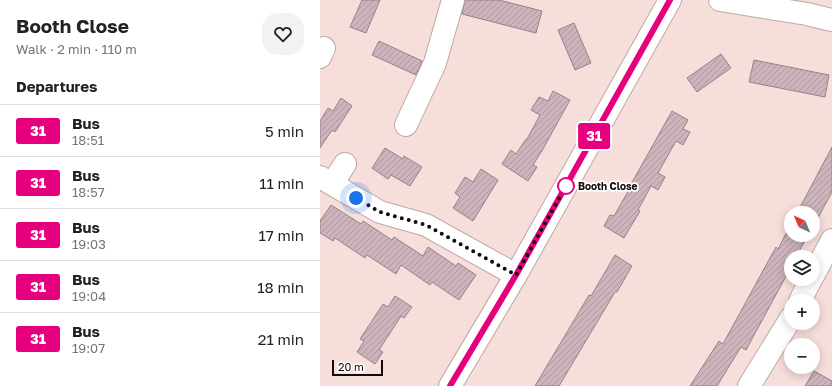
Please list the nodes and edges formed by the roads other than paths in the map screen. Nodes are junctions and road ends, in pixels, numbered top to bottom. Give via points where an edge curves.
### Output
1 (454, 0) edge
2 (670, 0) edge
3 (720, 0) edge
4 (809, 7) edge
5 (832, 20) edge
6 (406, 125) dead end
7 (344, 164) dead end
8 (326, 181) edge
9 (832, 240) edge
10 (820, 263) edge
11 (516, 275) junction
12 (784, 329) edge
13 (450, 386) edge
14 (749, 386) edge

1 - 6 street via 435,63
2 - 11 street
3 - 4 street
4 - 5 street
7 - 8 street
8 - 11 street via 380,212 426,225
9 - 10 street
11 - 13 street
12 - 14 street

